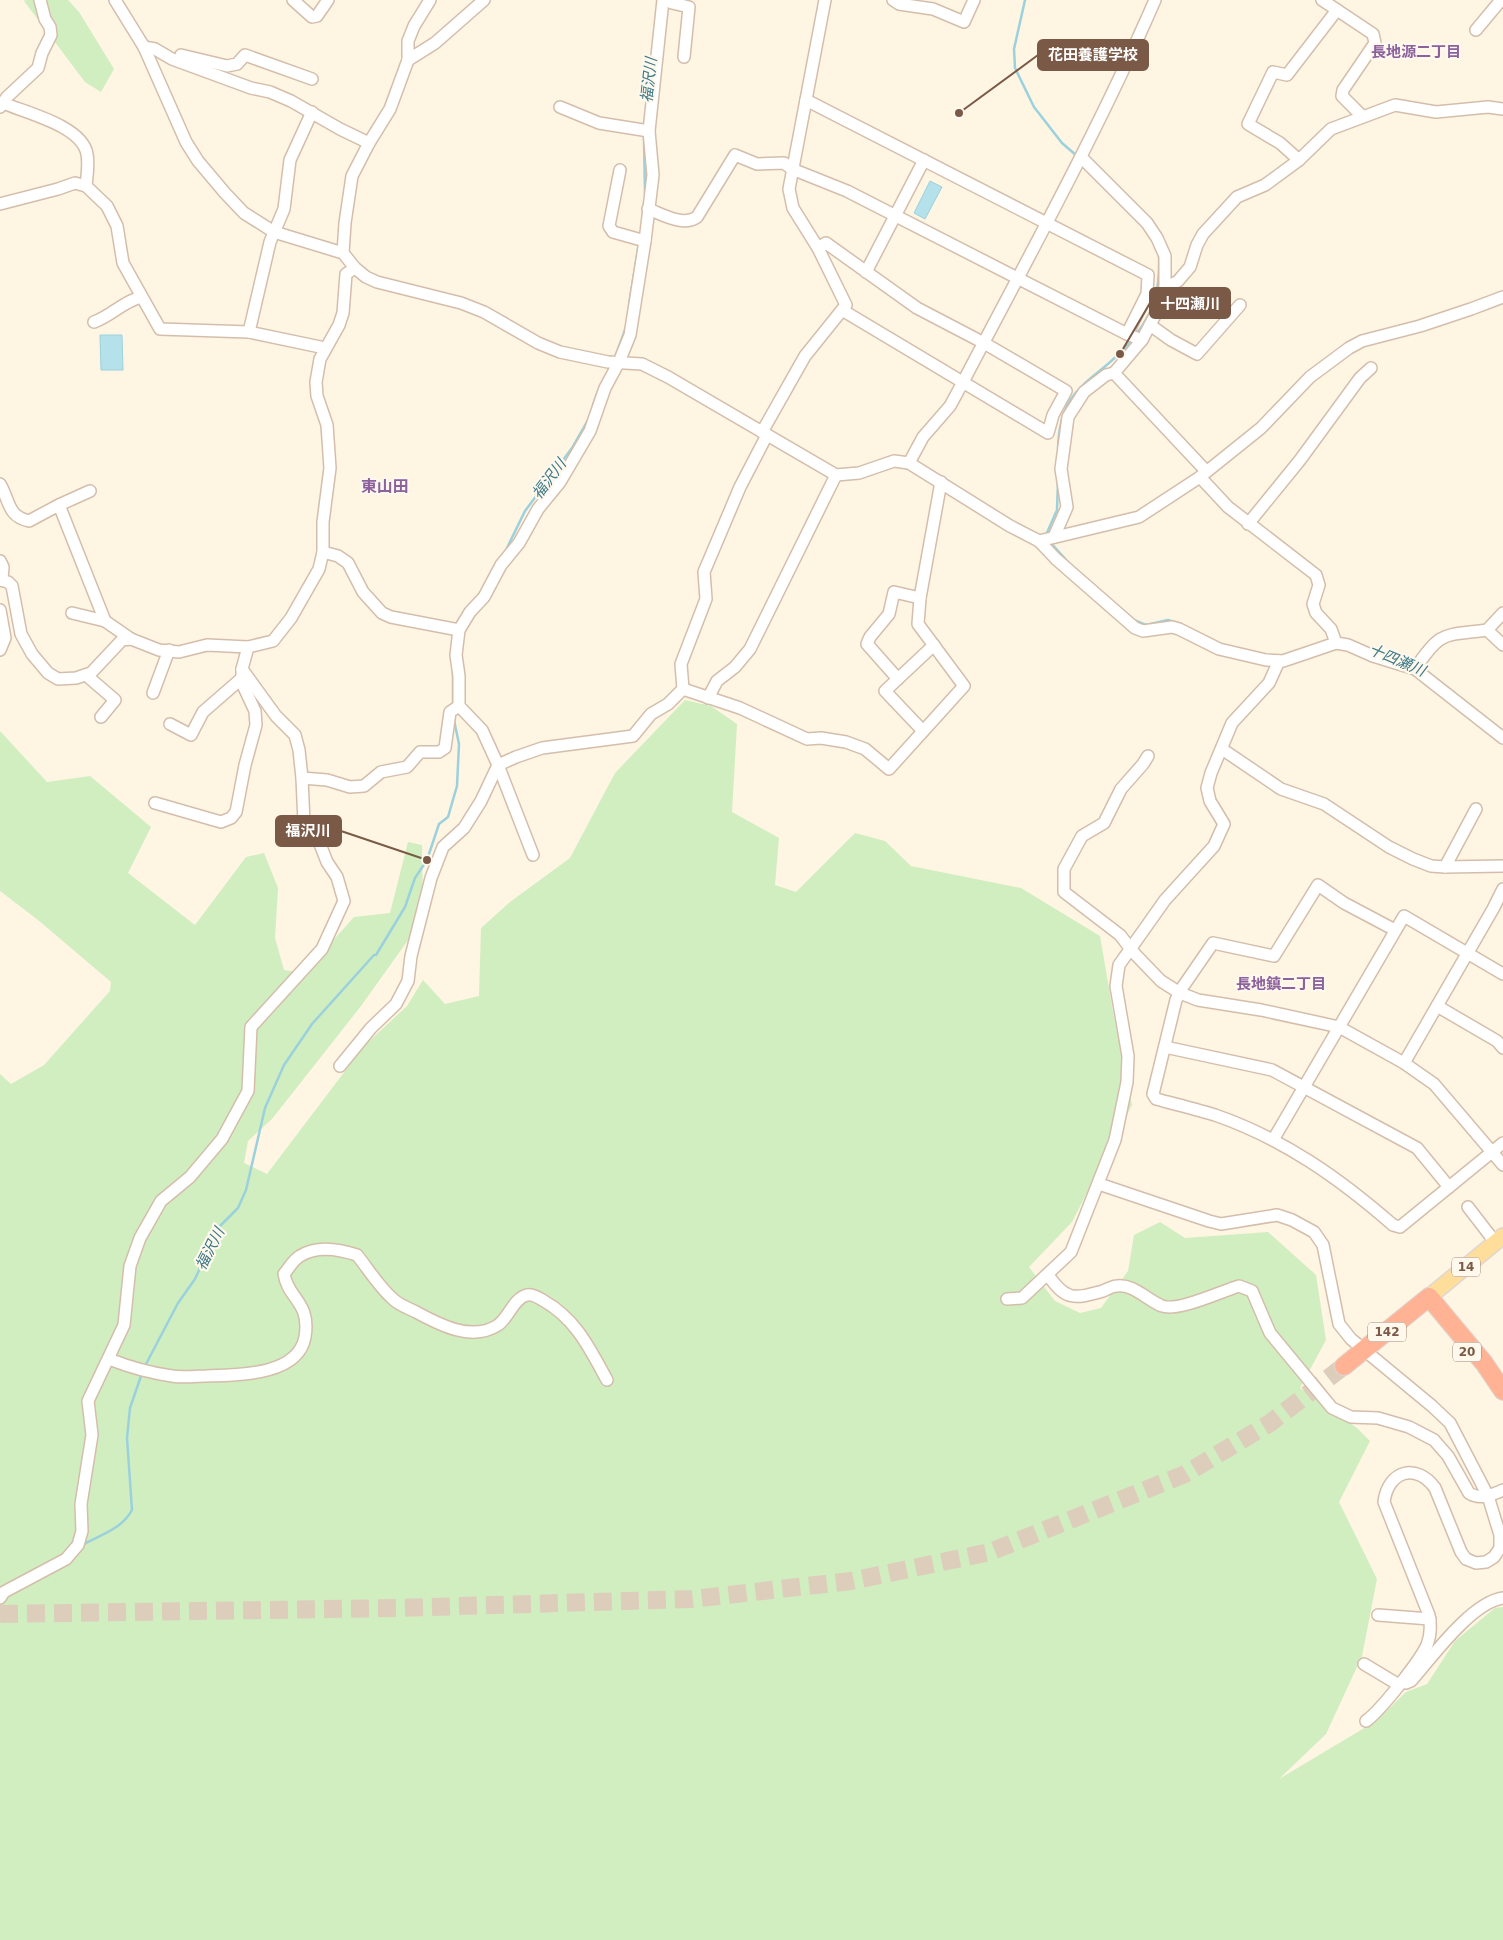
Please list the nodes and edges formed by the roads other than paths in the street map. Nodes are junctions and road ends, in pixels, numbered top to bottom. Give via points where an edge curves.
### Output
1 (40, 0) edge
2 (115, 0) edge
3 (293, 0) edge
4 (328, 0) edge
5 (430, 0) edge
6 (484, 0) edge
7 (663, 0) edge
8 (672, 0) edge
9 (825, 0) edge
10 (893, 0) edge
11 (974, 0) edge
12 (1155, 0) edge
13 (1322, 0) edge
14 (1501, 0) edge
15 (1337, 10) junction
16 (1476, 30) dead end
17 (150, 48) junction
18 (684, 57) dead end
19 (408, 60) junction
20 (312, 79) dead end
21 (2, 100) edge
22 (806, 100) junction
23 (560, 107) dead end
24 (1503, 109) edge
25 (312, 112) junction
26 (1362, 116) junction
27 (649, 131) junction
28 (369, 143) junction
29 (1081, 157) junction
30 (924, 160) junction
31 (1299, 160) junction
32 (792, 169) junction
33 (620, 170) dead end
34 (86, 186) junction
35 (0, 204) edge
36 (648, 209) junction
37 (894, 215) junction
38 (1047, 223) junction
39 (274, 232) junction
40 (645, 241) junction
41 (818, 248) junction
42 (343, 253) junction
43 (355, 268) junction
44 (866, 272) junction
45 (1018, 279) junction
46 (1165, 288) junction
47 (1503, 296) edge
48 (141, 297) junction
49 (1240, 305) dead end
50 (842, 310) junction
51 (94, 322) dead end
52 (1150, 325) junction
53 (249, 332) junction
54 (1127, 334) junction
55 (1142, 340) junction
56 (984, 343) junction
57 (326, 348) junction
58 (619, 362) junction
59 (1371, 368) dead end
60 (1114, 373) junction
61 (963, 382) junction
62 (1074, 394) junction
63 (765, 433) junction
64 (909, 463) junction
65 (1203, 474) junction
66 (836, 475) junction
67 (941, 482) junction
68 (0, 484) edge
69 (90, 491) dead end
70 (59, 504) junction
71 (1248, 524) junction
72 (1054, 537) junction
73 (1039, 542) junction
74 (323, 552) junction
75 (0, 561) edge
76 (1, 580) edge
77 (920, 598) junction
78 (0, 610) edge
79 (1503, 613) edge
80 (72, 614) dead end
81 (105, 621) junction
82 (458, 630) junction
83 (1487, 630) junction
84 (131, 639) junction
85 (1336, 643) junction
86 (1503, 644) edge
87 (934, 645) junction
88 (248, 647) junction
89 (0, 650) edge
90 (169, 650) junction
91 (1278, 661) junction
92 (1415, 669) junction
93 (242, 673) junction
94 (86, 675) junction
95 (898, 679) junction
96 (683, 689) junction
97 (153, 693) dead end
98 (708, 698) junction
99 (459, 706) junction
100 (101, 717) dead end
101 (170, 724) dead end
102 (923, 731) junction
103 (1503, 738) edge
104 (1222, 749) junction
105 (1148, 756) dead end
106 (498, 766) junction
107 (302, 778) junction
108 (155, 803) dead end
109 (1476, 809) dead end
110 (533, 855) dead end
111 (1503, 866) edge
112 (1445, 867) junction
113 (1503, 889) edge
114 (1498, 912) edge
115 (1395, 930) junction
116 (1131, 949) junction
117 (1468, 953) junction
118 (1503, 974) edge
119 (1180, 993) junction
120 (1437, 1006) junction
121 (1339, 1027) junction
122 (1165, 1047) junction
123 (1503, 1048) edge
124 (1404, 1063) junction
125 (340, 1066) dead end
126 (1304, 1086) junction
127 (1273, 1140) junction
128 (1503, 1143) edge
129 (1492, 1152) junction
130 (1503, 1165) edge
131 (1099, 1184) junction
132 (1449, 1187) junction
133 (1468, 1207) dead end
134 (1499, 1239) edge
135 (1048, 1275) junction
136 (1008, 1299) dead end
137 (1426, 1299) junction
138 (1365, 1349) junction
139 (113, 1361) junction
140 (1344, 1366) tunnel mouth
141 (607, 1380) dead end
142 (1503, 1391) edge
143 (1503, 1406) edge
144 (1495, 1493) edge
145 (0, 1598) edge
146 (1503, 1598) edge
147 (1378, 1615) dead end
148 (1430, 1620) junction
149 (1364, 1664) dead end
150 (1400, 1683) junction
151 (1366, 1721) dead end

1 - 21 street via 51,35 38,68
2 - 17 street
3 - 4 street via 312,17
5 - 19 street via 408,41
6 - 19 street via 435,43
7 - 27 street
8 - 18 street via 672,3 689,7
9 - 22 street
10 - 11 street via 899,4 933,9 964,22
12 - 29 street
13 - 15 street
14 - 16 street
15 - 26 street via 1373,34 1375,43 1342,96
15 - 31 street via 1288,76 1274,72 1248,124 1280,143
17 - 20 street via 227,66 237,64 245,55
17 - 25 street via 172,59 284,98
17 - 39 street via 173,114 198,161 244,213
19 - 28 street via 390,109
21 - 34 street via 65,127 79,138 88,154
22 - 30 street
22 - 32 street
23 - 27 street via 598,123
24 - 26 street via 1488,107 1436,112 1395,104
25 - 28 street
25 - 39 street via 290,160 284,208
26 - 31 street via 1331,129
27 - 36 street via 652,175
28 - 42 street via 352,176
29 - 38 street
29 - 46 street via 1147,222 1158,238 1165,256
30 - 37 street
30 - 38 street
31 - 46 street via 1265,185 1237,197 1203,234 1190,267 1178,281
32 - 36 street via 784,163 757,164 735,155 692,221 680,221
32 - 37 street via 847,191
32 - 41 street via 789,189 793,208
33 - 40 street via 609,226 613,232
34 - 35 street via 75,182 58,190
34 - 48 street via 107,206 117,226 123,263
36 - 40 street
37 - 44 street
37 - 45 street
38 - 45 street
38 - 54 street via 1148,275 1147,294
39 - 42 street
39 - 53 street
40 - 58 street via 630,335
41 - 44 street via 826,243
41 - 50 street via 846,306
42 - 43 street
43 - 57 street via 346,274 343,313
43 - 58 street via 377,282 484,312 560,352
44 - 56 street via 917,308
45 - 54 street
45 - 56 street
46 - 52 street
47 - 65 street via 1471,310 1362,341 1349,348 1310,377 1261,428
48 - 51 street via 129,300 106,318
48 - 53 street via 160,329
49 - 52 street via 1197,354
50 - 61 street
50 - 63 street via 805,356
52 - 55 street
53 - 57 street
54 - 55 street
55 - 60 street
56 - 61 street
56 - 62 street
57 - 74 street via 318,365 316,382 317,396 327,425 330,468
58 - 63 street via 642,364
58 - 82 street via 605,388 590,431 560,482 501,565 484,598
59 - 71 street
60 - 62 street
60 - 65 street
61 - 62 street via 1048,433 1053,414
61 - 64 street via 950,406 923,437
62 - 72 street via 1061,469 1067,507
63 - 66 street
63 - 96 street via 704,572 706,599 681,664
64 - 66 street via 894,462 859,473
64 - 67 street
65 - 71 street via 1228,507
65 - 72 street via 1140,517
66 - 98 street via 750,649 717,681
67 - 73 street
67 - 77 street
68 - 70 street via 12,513 19,519 29,521
69 - 70 street
70 - 81 street
71 - 85 street via 1316,575 1319,585 1313,604 1316,613 1331,629
72 - 73 street
73 - 91 street via 1135,628 1144,631 1172,627 1219,649
74 - 82 street via 348,563 363,592 382,613
74 - 88 street via 319,569 291,618 273,641
75 - 76 street via 3,568
76 - 94 street via 12,586 20,634 48,673 58,679
77 - 87 street via 918,624
77 - 95 street via 894,592 889,614 867,644
78 - 89 street via 5,638
79 - 83 street
80 - 81 street
81 - 84 street
82 - 99 street
83 - 86 street
83 - 92 street via 1452,633 1441,638 1430,646
84 - 90 street via 159,650
84 - 94 street via 122,640
85 - 91 street
85 - 92 street
87 - 95 street
87 - 102 street via 964,686
88 - 90 street via 207,645 179,652
88 - 93 street
90 - 97 street
91 - 104 street via 1268,683 1232,723
92 - 103 street
93 - 101 street via 202,712 191,735
93 - 107 street via 295,735
93 - 108 street via 245,690 255,711 256,725 236,812 221,822
94 - 100 street via 115,700
95 - 102 street via 885,691
96 - 98 street
96 - 106 street via 668,704 651,714 633,736 542,748
98 - 102 street via 740,708 806,739 821,738 865,748 889,769
99 - 106 street via 482,730
99 - 107 street via 450,712 445,748 439,752 420,752 407,767 381,772 364,786 350,787 327,780
104 - 112 street via 1281,789 1324,804 1389,847 1431,866
104 - 116 street via 1207,788 1210,801 1224,824 1214,846 1165,900
105 - 116 street via 1121,789 1104,823 1082,836 1063,875 1064,892 1120,935
106 - 110 street
106 - 125 street via 464,828 443,847 411,956 408,981 396,1004
107 - 139 street via 304,823 318,839 337,877 344,901 322,949 251,1027 248,1091 222,1139 190,1177 160,1201 140,1238 130,1266 124,1325
109 - 112 street
111 - 112 street
113 - 114 street
114 - 117 street
115 - 117 street via 1404,916
115 - 119 street via 1318,885 1274,956 1213,943
115 - 121 street
116 - 119 street via 1161,982
116 - 131 street via 1119,965 1116,986 1128,1056 1127,1082 1115,1140
117 - 118 street
117 - 120 street
119 - 121 street via 1198,1000
119 - 122 street
120 - 123 street via 1497,1040
120 - 124 street
121 - 124 street
121 - 126 street
122 - 126 street via 1272,1070
122 - 127 street via 1153,1094 1156,1098 1215,1115
124 - 129 street via 1434,1084
126 - 127 street
126 - 132 street via 1417,1148
127 - 132 street via 1322,1168 1393,1225 1400,1227
128 - 129 street
129 - 130 street
129 - 132 street
131 - 135 street via 1071,1252
131 - 138 street via 1221,1224 1277,1215 1314,1232 1323,1245 1339,1324
133 - 134 street
134 - 137 main road, 14
135 - 136 street via 1022,1298
135 - 144 street via 1058,1290 1067,1296 1078,1297 1117,1286 1132,1288 1164,1307 1178,1306 1239,1286 1252,1291 1270,1333 1332,1408 1351,1417 1378,1418 1409,1427 1434,1440 1448,1456 1468,1493 1474,1496
137 - 138 highway, 142
137 - 142 highway, 20 via 1484,1363
137 - 143 highway, 20 via 1474,1360
138 - 140 highway, 142
138 - 144 street via 1450,1424
139 - 141 street via 174,1377 260,1373 284,1363 301,1350 306,1320 301,1305 285,1282 284,1274 298,1256 325,1248 357,1254 395,1301 436,1323 457,1330 483,1331 498,1325 520,1298 534,1295 553,1306 575,1326
139 - 145 street via 88,1402 92,1435 78,1545 66,1559 4,1592
144 - 148 street via 1500,1548 1494,1557 1476,1564 1461,1552 1429,1480 1421,1475 1403,1473 1394,1478 1385,1491 1384,1502
146 - 150 street via 1480,1607 1411,1681
147 - 148 street
148 - 150 street via 1427,1645
149 - 150 street
150 - 151 street

